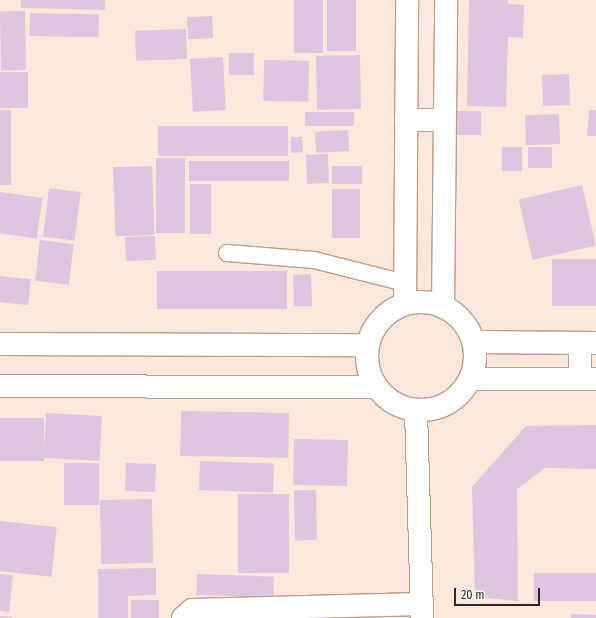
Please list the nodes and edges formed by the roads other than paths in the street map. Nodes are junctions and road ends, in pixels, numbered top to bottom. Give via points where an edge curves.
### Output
1 (407, 0) edge
2 (446, 0) edge
3 (406, 120) junction
4 (445, 120) junction
5 (228, 253) dead end
6 (405, 294) junction
7 (444, 307) junction
8 (474, 342) junction
9 (588, 343) edge
10 (0, 344) edge
11 (368, 345) junction
12 (470, 379) junction
13 (588, 379) edge
14 (0, 386) edge
15 (375, 386) junction
16 (416, 411) junction
17 (421, 611) edge
18 (183, 618) edge

1 - 3 street
2 - 4 street
3 - 4 street
3 - 6 street
4 - 7 street
5 - 6 lane via 314,260
6 - 7 street
6 - 11 street via 375,327
7 - 8 street via 465,324
8 - 9 street
8 - 12 street via 475,361
9 - 13 street
10 - 11 street
11 - 15 street via 368,369
12 - 13 street
12 - 16 street via 461,393 448,403 433,409
14 - 15 street
15 - 16 street via 393,404
16 - 17 street
17 - 18 street via 192,610

